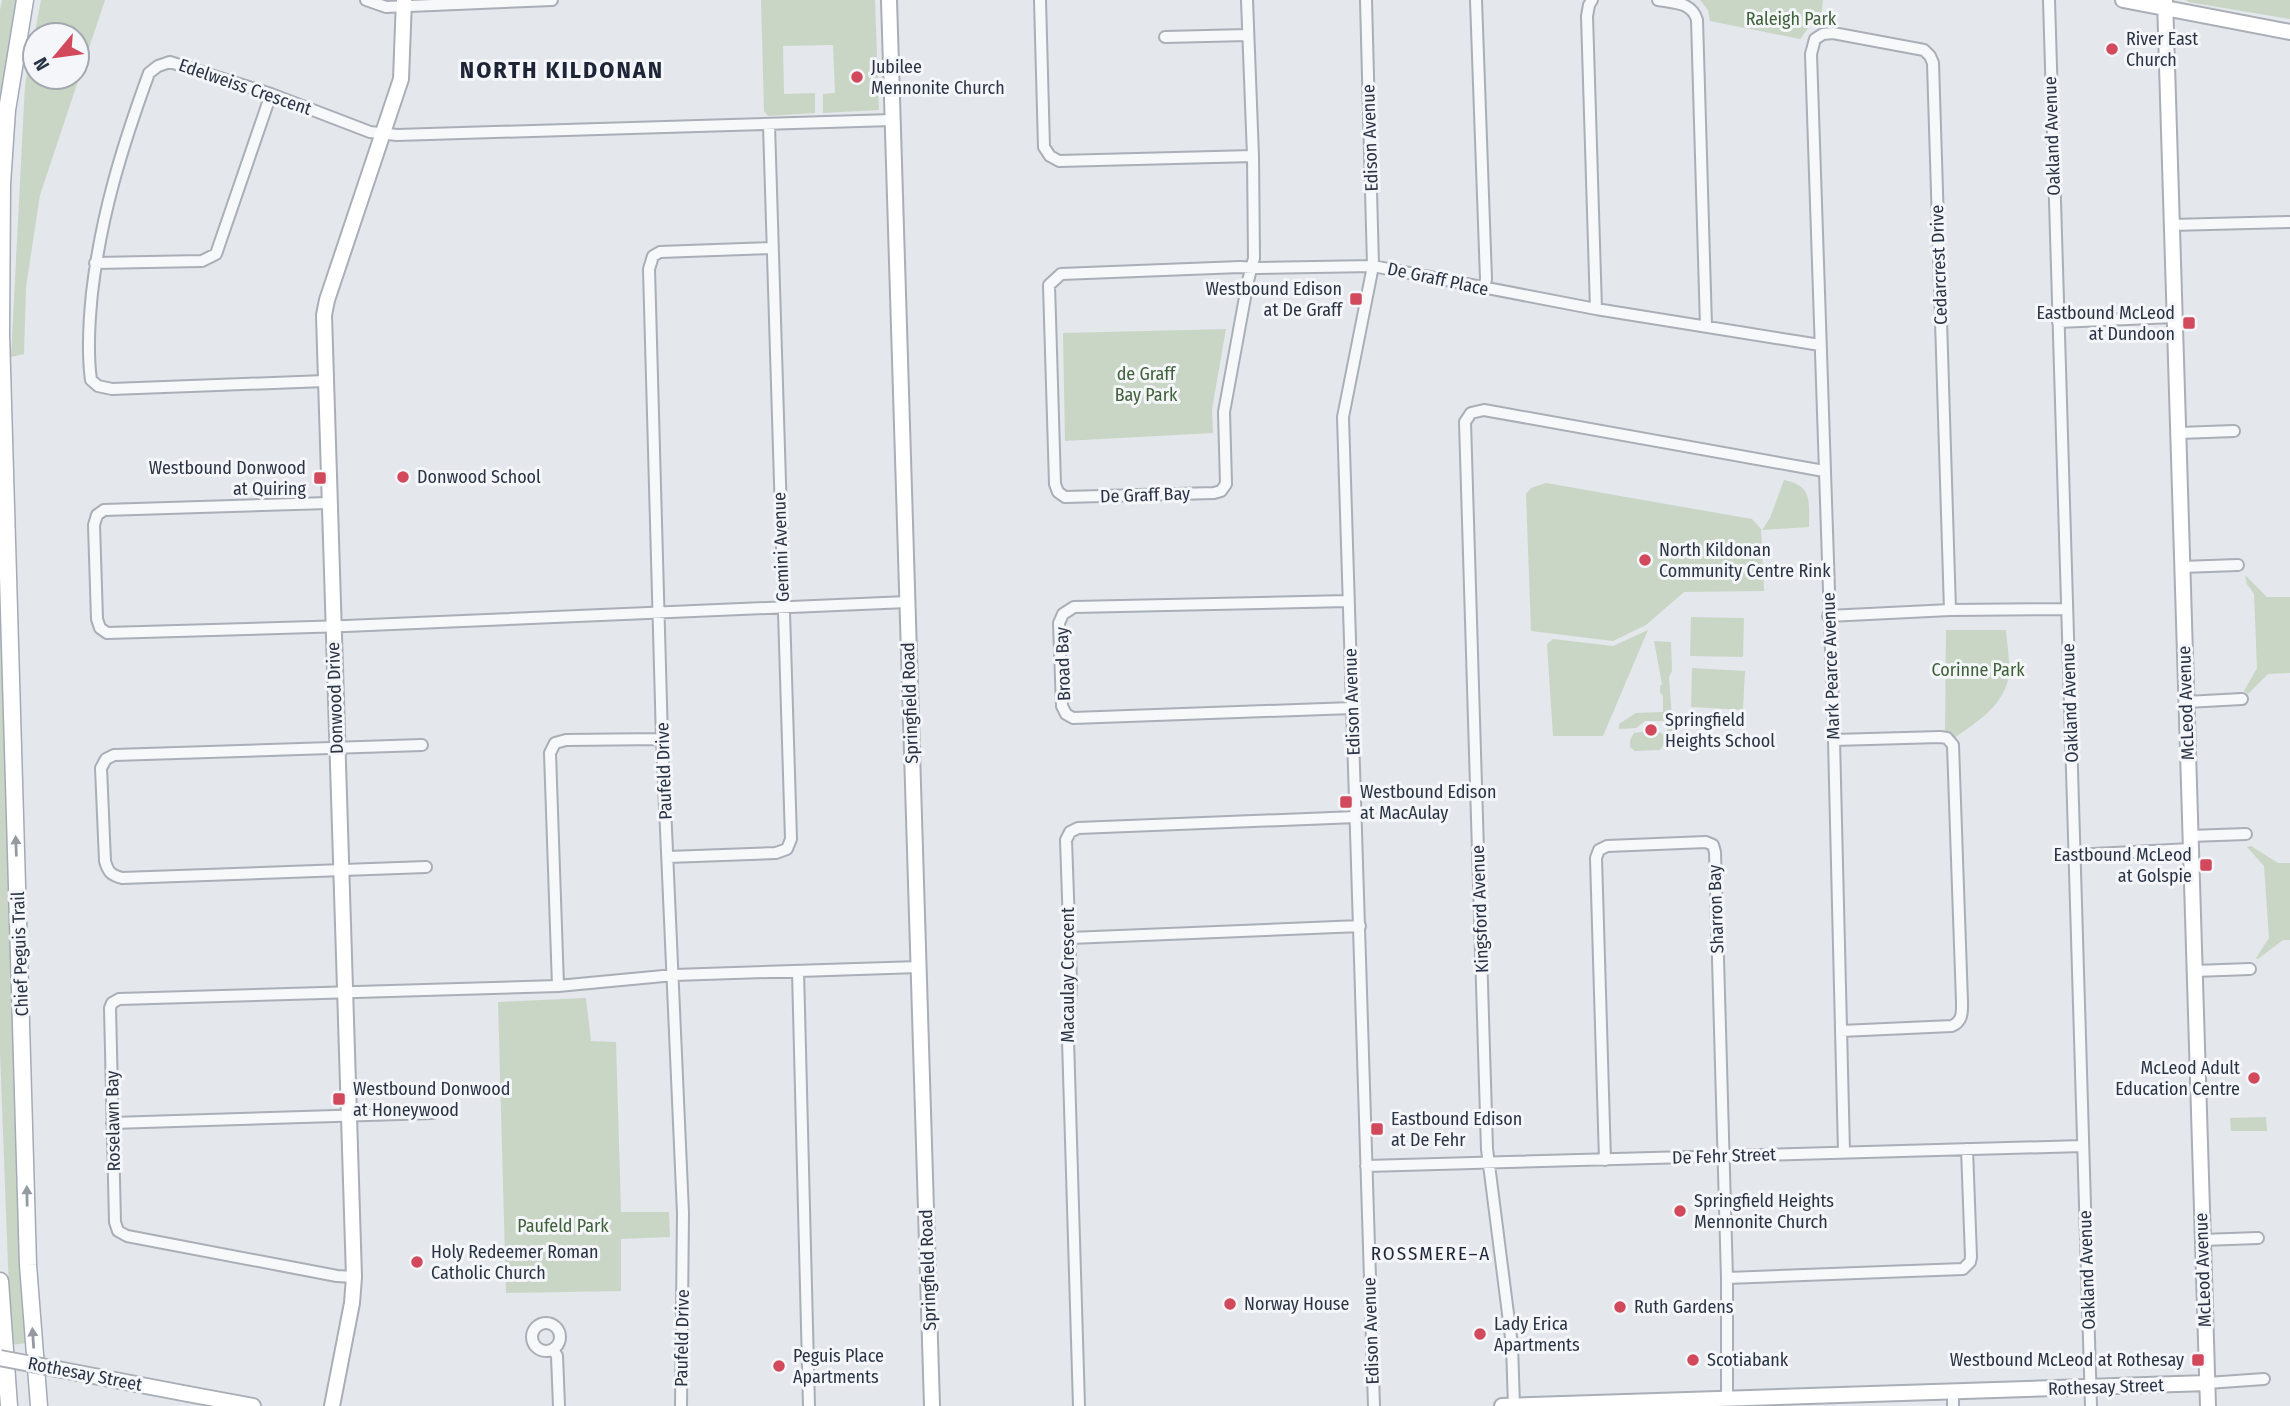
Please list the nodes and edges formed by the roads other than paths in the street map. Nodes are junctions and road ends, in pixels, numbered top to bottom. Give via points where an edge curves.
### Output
1 (25, 0) edge
2 (366, 0) edge
3 (552, 0) edge
4 (889, 0) edge
5 (1040, 0) edge
6 (1247, 0) edge
7 (1366, 0) edge
8 (1476, 0) edge
9 (1592, 0) edge
10 (1658, 0) edge
11 (2049, 0) edge
12 (2123, 0) edge
13 (404, 2) edge
14 (2165, 4) edge
15 (2290, 32) edge
16 (1247, 35) junction
17 (1165, 37) dead end
18 (1811, 54) joint
19 (271, 94) junction
20 (892, 120) junction
21 (769, 125) junction
22 (383, 134) junction
23 (1253, 156) junction
24 (2290, 222) edge
25 (2171, 225) junction
26 (771, 248) junction
27 (95, 263) junction
28 (1373, 266) junction
29 (1251, 268) junction
30 (1053, 279) joint
31 (1484, 289) junction
32 (1596, 309) junction
33 (2174, 317) junction
34 (2058, 322) junction
35 (1706, 326) junction
36 (1820, 345) junction
37 (324, 381) junction
38 (2234, 431) dead end
39 (2179, 433) junction
40 (1824, 471) junction
41 (328, 503) junction
42 (2238, 565) dead end
43 (2182, 567) junction
44 (1348, 600) junction
45 (907, 602) junction
46 (783, 609) junction
47 (2066, 609) junction
48 (1950, 610) junction
49 (660, 614) junction
50 (1828, 616) junction
51 (332, 626) junction
52 (2242, 699) dead end
53 (2186, 702) junction
54 (1352, 708) junction
55 (662, 740) junction
56 (1834, 740) junction
57 (422, 745) dead end
58 (337, 748) junction
59 (1356, 817) junction
60 (2246, 834) dead end
61 (2190, 843) junction
62 (2075, 855) junction
63 (668, 858) junction
64 (426, 867) dead end
65 (340, 871) junction
66 (1360, 926) junction
67 (1070, 938) junction
68 (919, 967) junction
69 (2250, 969) dead end
70 (798, 971) junction
71 (2194, 971) junction
72 (674, 975) junction
73 (558, 986) junction
74 (345, 992) junction
75 (1841, 1031) junction
76 (433, 1113) dead end
77 (349, 1116) junction
78 (112, 1123) junction
79 (2082, 1146) junction
80 (1967, 1149) junction
81 (1844, 1152) junction
82 (1723, 1157) junction
83 (1605, 1160) junction
84 (1489, 1162) junction
85 (1366, 1166) junction
86 (2258, 1238) dead end
87 (2202, 1240) junction
88 (354, 1277) junction
89 (1727, 1278) junction
90 (0, 1281) edge
91 (553, 1349) dead end
92 (0, 1358) edge
93 (2264, 1380) dead end
94 (2207, 1383) junction
95 (2091, 1387) junction
96 (1727, 1399) junction
97 (1953, 1399) edge
98 (1807, 1401) edge
99 (1665, 1403) edge
100 (9, 1406) edge
101 (39, 1406) edge
102 (253, 1406) edge
103 (332, 1406) edge
104 (559, 1406) edge
105 (681, 1406) edge
106 (809, 1406) edge
107 (932, 1406) edge
108 (1079, 1406) edge
109 (1374, 1406) edge
110 (1502, 1406) edge
111 (1514, 1406) edge
112 (2091, 1406) edge
113 (2208, 1406) edge

101 -> 1 main road, Chief Peguis Trail via 28,1265 1,335 7,110
2 - 13 street via 386,7
3 - 13 street
4 - 20 street, Springfield Road
5 - 23 street via 1044,147 1050,156 1059,161
6 - 16 street
7 - 28 street, Edison Avenue
8 - 31 street
9 - 32 street via 1587,16
10 - 35 street via 1687,5 1697,16
11 - 34 street, Oakland Avenue
12 - 14 street
13 - 22 street, Donwood Drive via 401,79
14 - 15 street
14 - 25 street, McLeod Avenue
16 - 17 street
16 - 23 street
18 - 36 street, Mark Pearce Avenue
18 - 48 street, Cedarcrest Drive via 1815,39 1833,33 1924,50 1933,63
19 - 22 street, Edelweiss Crescent
19 - 27 street via 216,254 202,261
19 - 27 street, Edelweiss Crescent via 170,62 149,73 108,194
20 - 21 street, Edelweiss Crescent
20 - 45 street, Springfield Road
21 - 22 street, Edelweiss Crescent
21 - 26 street, Gemini Avenue
22 - 37 street, Donwood Drive via 327,300
23 - 29 street
24 - 25 street
25 - 33 street, McLeod Avenue
26 - 46 street, Gemini Avenue
26 - 49 street, Paufeld Drive via 666,251 653,256 650,263
27 - 37 street, Edelweiss Crescent via 89,367 91,380 98,386
28 - 29 street, De Graff Place
28 - 31 street, De Graff Place
28 - 44 street, Edison Avenue via 1343,417
29 - 30 street, De Graff Place via 1061,274
29 - 30 street, De Graff Bay via 1224,412 1226,484 1214,494 1065,497 1058,492 1049,285
31 - 32 street, De Graff Place
32 - 35 street, De Graff Place
33 - 34 street
33 - 39 street, McLeod Avenue
34 - 47 street, Oakland Avenue
35 - 36 street, De Graff Place
36 - 40 street, Mark Pearce Avenue
37 - 41 street, Donwood Drive
38 - 39 street
39 - 43 street, McLeod Avenue
40 - 50 street, Mark Pearce Avenue
40 - 84 street, Kingsford Avenue via 1484,410 1471,413 1465,426
41 - 51 street, Donwood Drive
41 - 51 street via 114,509 97,515 93,525 97,618 107,633
42 - 43 street
43 - 53 street, McLeod Avenue
44 - 54 street, Edison Avenue
44 - 54 street, Broad Bay via 1074,607 1059,623 1062,706 1073,718
45 - 46 street
45 - 68 street, Springfield Road
46 - 49 street
46 - 63 street, Gemini Avenue via 791,839 786,849 776,853
47 - 48 street
47 - 62 street, Oakland Avenue
48 - 50 street
49 - 51 street
49 - 55 street, Paufeld Drive
50 - 56 street, Mark Pearce Avenue
51 - 58 street, Donwood Drive
52 - 53 street
53 - 61 street, McLeod Avenue
54 - 59 street, Edison Avenue
55 - 63 street, Paufeld Drive
55 - 73 street via 566,740 555,743 550,753
56 - 75 street, Mark Pearce Avenue
56 - 75 street via 1940,737 1953,745 1962,1002 1961,1019 1952,1026
57 - 58 street
58 - 65 street, Donwood Drive
58 - 65 street via 114,755 101,768 105,861 113,875
59 - 66 street, Edison Avenue
59 - 67 street, Macaulay Crescent via 1077,828 1066,840
60 - 61 street
61 - 62 street
61 - 71 street, McLeod Avenue
62 - 79 street, Oakland Avenue
63 - 72 street, Paufeld Drive
64 - 65 street
65 - 74 street, Donwood Drive
66 - 67 street
66 - 85 street, Edison Avenue
67 - 108 street, Macaulay Crescent via 1068,1040
68 - 70 street, Roselawn Bay
68 - 107 street, Springfield Road
69 - 71 street
70 - 72 street, Roselawn Bay
70 - 106 street
71 - 87 street, McLeod Avenue
72 - 73 street, Roselawn Bay
72 - 105 street, Paufeld Drive via 684,1269
73 - 74 street, Roselawn Bay
74 - 77 street, Donwood Drive
74 - 78 street, Roselawn Bay via 119,999 110,1008
75 - 81 street, Mark Pearce Avenue
76 - 77 street
77 - 78 street
77 - 88 street, Donwood Drive
78 - 88 street, Roselawn Bay via 118,1231
79 - 80 street, De Fehr Street
79 - 95 street, Oakland Avenue
80 - 81 street, De Fehr Street
80 - 89 street via 1971,1256 1963,1269
81 - 82 street, De Fehr Street
82 - 83 street, De Fehr Street
82 - 83 street, Sharron Bay via 1715,852 1706,842 1607,846 1596,858
82 - 89 street, Sharron Bay
83 - 84 street, De Fehr Street
84 - 85 street, De Fehr Street
84 - 111 street, Kingsford Avenue via 1512,1345
85 - 109 street, Edison Avenue
86 - 87 street
87 - 94 street, McLeod Avenue
88 - 103 street, Donwood Drive
89 - 96 street, Sharron Bay
90 - 100 main road
91 - 104 street
92 - 102 street, Rothesay Street, bridge
93 - 94 street
94 - 95 street, Rothesay Street
94 - 113 street, McLeod Avenue
95 - 97 street, Rothesay Street
95 - 112 street, Oakland Avenue
96 - 98 street, Rothesay Street
96 - 99 street, Rothesay Street
97 - 98 street, Rothesay Street
99 - 111 street, Rothesay Street
110 - 111 street, Rothesay Street

